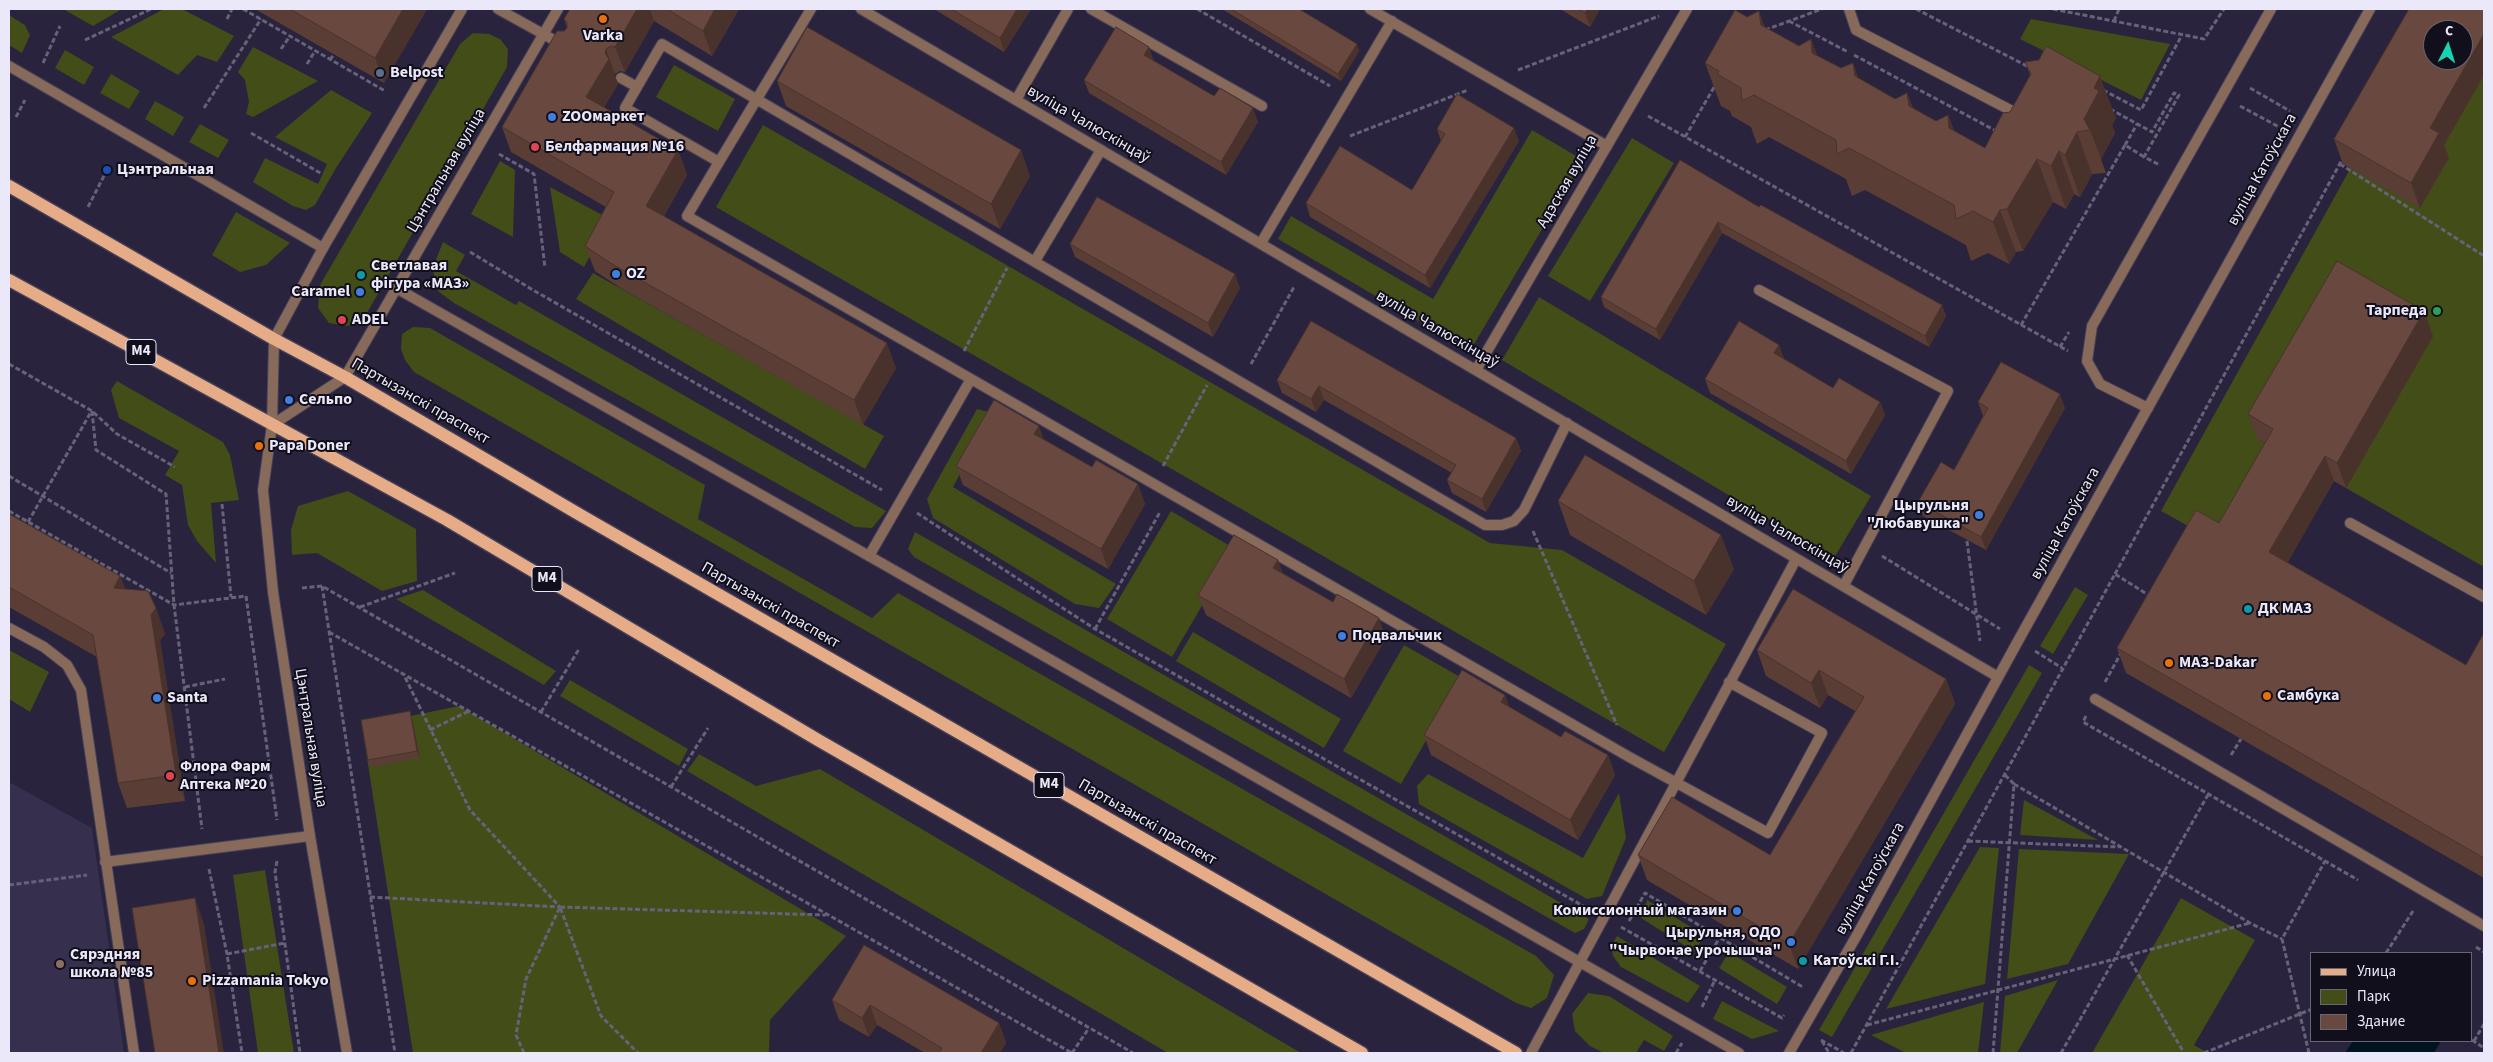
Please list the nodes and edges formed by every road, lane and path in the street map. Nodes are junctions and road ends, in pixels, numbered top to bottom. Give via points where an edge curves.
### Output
1 (151, 9) edge
2 (232, 9) edge
3 (243, 9) edge
4 (462, 9) edge
5 (498, 9) edge
6 (558, 9) edge
7 (811, 9) edge
8 (861, 9) edge
9 (1068, 9) edge
10 (1091, 9) edge
11 (1197, 9) edge
12 (1370, 9) edge
13 (1687, 9) edge
14 (1822, 9) edge
15 (1849, 9) edge
16 (1916, 9) edge
17 (2053, 9) edge
18 (2119, 9) edge
19 (2224, 9) edge
20 (2271, 9) edge
21 (2370, 9) edge
22 (227, 18) dead end
23 (262, 20) junction
24 (1392, 21) junction
25 (2114, 21) junction
26 (1761, 32) edge
27 (543, 34) junction
28 (2182, 35) junction
29 (290, 36) junction
30 (85, 40) dead end
31 (281, 49) dead end
32 (570, 50) edge
33 (315, 51) junction
34 (334, 54) edge
35 (330, 60) junction
36 (307, 64) dead end
37 (9, 66) edge
38 (2035, 70) edge
39 (2233, 77) junction
40 (621, 78) dead end
41 (1718, 80) edge
42 (637, 87) junction
43 (2098, 87) dead end
44 (385, 91) dead end
45 (1348, 96) junction
46 (2222, 96) junction
47 (757, 98) junction
48 (1016, 100) junction
49 (1262, 106) dead end
50 (1630, 106) junction
51 (204, 108) dead end
52 (2106, 108) dead end
53 (2293, 112) dead end
54 (2016, 113) edge
55 (2137, 124) junction
56 (2283, 130) dead end
57 (251, 133) dead end
58 (1685, 137) junction
59 (2125, 145) junction
60 (1607, 146) junction
61 (1102, 150) junction
62 (499, 154) dead end
63 (2344, 156) edge
64 (2144, 157) junction
65 (719, 162) junction
66 (2340, 164) junction
67 (2162, 166) dead end
68 (108, 170) dead end
69 (322, 174) dead end
70 (9, 186) edge
71 (79, 226) junction
72 (1260, 244) junction
73 (324, 248) junction
74 (470, 252) dead end
75 (2484, 256) edge
76 (1035, 261) junction
77 (1009, 265) dead end
78 (545, 268) dead end
79 (1304, 269) junction
80 (9, 280) edge
81 (396, 288) junction
82 (1759, 290) dead end
83 (2021, 324) junction
84 (274, 339) junction
85 (960, 359) dead end
86 (2087, 362) junction
87 (9, 364) edge
88 (1216, 367) junction
89 (1476, 370) junction
90 (345, 377) junction
91 (971, 379) junction
92 (1241, 382) junction
93 (2148, 408) junction
94 (92, 411) junction
95 (1567, 423) junction
96 (272, 425) junction
97 (175, 467) dead end
98 (9, 476) edge
99 (1154, 484) junction
100 (1171, 494) junction
101 (42, 496) junction
102 (900, 502) junction
103 (222, 504) dead end
104 (1524, 510) junction
105 (9, 511) edge
106 (28, 522) junction
107 (2350, 523) dead end
108 (1967, 540) edge
109 (1865, 546) junction
110 (869, 556) junction
111 (1794, 563) dead end
112 (172, 573) junction
113 (455, 573) dead end
114 (2115, 574) junction
115 (1844, 585) junction
116 (322, 586) junction
117 (302, 588) dead end
118 (246, 596) dead end
119 (232, 597) junction
120 (2484, 597) edge
121 (174, 605) junction
122 (2148, 605) edge
123 (359, 607) junction
124 (1975, 614) junction
125 (9, 628) edge
126 (1095, 629) junction
127 (329, 632) junction
128 (2018, 640) junction
129 (579, 649) dead end
130 (2062, 668) junction
131 (1985, 669) junction
132 (403, 674) junction
133 (1998, 677) junction
134 (225, 679) dead end
135 (1730, 682) junction
136 (185, 687) dead end
137 (2095, 699) dead end
138 (469, 711) junction
139 (541, 712) junction
140 (708, 728) dead end
141 (430, 730) junction
142 (2241, 739) edge
143 (2231, 755) dead end
144 (1631, 758) junction
145 (2004, 774) junction
146 (1676, 783) junction
147 (2014, 784) junction
148 (671, 787) junction
149 (2189, 827) dead end
150 (310, 836) junction
151 (1968, 841) junction
152 (2010, 843) junction
153 (2122, 847) junction
154 (2325, 861) dead end
155 (105, 862) junction
156 (2164, 872) junction
157 (9, 885) edge
158 (370, 897) junction
159 (560, 906) junction
160 (2413, 911) dead end
161 (828, 916) junction
162 (1603, 917) junction
163 (2250, 923) junction
164 (2484, 926) edge
165 (1624, 928) junction
166 (1720, 937) junction
167 (2282, 939) junction
168 (285, 943) dead end
169 (2387, 952) edge
170 (227, 954) dead end
171 (2127, 955) junction
172 (2114, 960) junction
173 (1580, 962) junction
174 (1700, 972) junction
175 (1998, 990) junction
176 (1796, 994) dead end
177 (1787, 1010) dead end
178 (2310, 1010) edge
179 (2300, 1014) junction
180 (1867, 1024) junction
181 (2484, 1024) edge
182 (1089, 1028) junction
183 (2473, 1041) edge
184 (2484, 1048) edge
185 (134, 1053) edge
186 (347, 1053) edge
187 (394, 1053) edge
188 (524, 1053) edge
189 (638, 1053) edge
190 (1072, 1053) edge
191 (1133, 1053) edge
192 (1362, 1053) edge
193 (1516, 1053) edge
194 (1531, 1053) edge
195 (1739, 1053) edge
196 (1789, 1053) edge
197 (1828, 1053) edge
198 (1844, 1053) edge
199 (1851, 1053) edge
200 (1993, 1053) edge
201 (2061, 1053) edge
202 (2184, 1053) edge
203 (2204, 1053) edge
204 (2309, 1053) edge

1 - 30 path
2 - 22 path
3 - 23 path
4 - 73 street, Цэнтральная вуліца
5 - 27 street
6 - 27 street, Цэнтральная вуліца
7 - 47 street
8 - 48 street, вуліца Чалюскінцаў
9 - 48 street
10 - 49 street
11 - 45 path
12 - 24 street
13 - 50 street, Адэская вуліца
14 - 26 path
15 - 54 street via 1856,30
16 - 38 path
17 - 25 path
18 - 25 path
19 - 28 path via 2204,39
20 - 39 street
21 - 93 street, вуліца Катоўскага
23 - 29 path
23 - 51 path
24 - 45 street
24 - 60 street
25 - 28 path
27 - 32 street
27 - 81 street, Цэнтральная вуліца
28 - 43 path via 2141,110
29 - 31 path
29 - 33 path
33 - 35 path
33 - 36 path
34 - 35 path
35 - 44 path
37 - 73 street
39 - 46 street
39 - 53 path
40 - 42 street
41 - 58 path
42 - 47 street via 662,44
42 - 65 street via 625,108
45 - 72 street
46 - 56 path
46 - 86 street via 2092,326
47 - 65 street
47 - 76 street
48 - 61 street, вуліца Чалюскінцаў
50 - 58 path
50 - 60 street, Адэская вуліца
52 - 55 path
55 - 59 path
55 - 64 path via 2152,132 2174,93 2178,95
57 - 69 path
58 - 83 path
59 - 64 path
59 - 83 path
60 - 89 street, Адэская вуліца
61 - 72 street, вуліца Чалюскінцаў
61 - 76 street
62 - 78 path via 534,174
63 - 66 path
64 - 67 path
65 - 91 street via 687,216
66 - 75 path
66 - 114 path
68 - 71 path
70 - 71 main road, Партызанскі праспект / М4
71 - 84 main road, Партызанскі праспект / М4
72 - 79 street, вуліца Чалюскінцаў
73 - 84 street, Цэнтральная вуліца
74 - 102 path
76 - 88 street
77 - 85 path
79 - 89 street, вуліца Чалюскінцаў
79 - 92 path
80 - 96 main road, М4
81 - 90 street, Цэнтральная вуліца
81 - 110 street
82 - 109 street via 1948,391
83 - 86 path
84 - 90 main road, Партызанскі праспект / М4
84 - 96 street, Цэнтральная вуліца
86 - 93 street via 2100,384
87 - 94 path
88 - 92 street
88 - 99 path
89 - 95 street, вуліца Чалюскінцаў
90 - 96 street, Цэнтральная вуліца
90 - 193 main road, Партызанскі праспект / М4
91 - 99 street
91 - 102 street
92 - 104 street via 1485,525 1514,521
93 - 128 street, вуліца Катоўскага
94 - 97 path via 116,434
94 - 101 path
94 - 112 path via 96,450 166,494
95 - 104 street
95 - 115 street, вуліца Чалюскінцаў
96 - 150 street, Цэнтральная вуліца via 263,490 273,592
96 - 192 main road, М4 via 447,520 809,735
98 - 101 path
99 - 100 street
100 - 126 path
100 - 144 street
101 - 106 path
101 - 112 path
102 - 110 street
102 - 126 path
103 - 119 path
104 - 144 path
105 - 106 path
106 - 121 path
107 - 120 street
108 - 124 path
109 - 115 street
109 - 124 path
110 - 173 street
111 - 135 street
112 - 121 path
113 - 123 path
114 - 122 path via 2152,597
114 - 130 path
115 - 131 street, вуліца Чалюскінцаў
116 - 117 path
116 - 123 path
116 - 127 path
118 - 119 path
119 - 121 path
123 - 139 path
124 - 128 path
124 - 131 path
125 - 155 street via 67,665 81,690
126 - 162 path
127 - 132 path
127 - 158 path
128 - 130 path
128 - 133 street, вуліца Катоўскага
129 - 139 path
130 - 145 path
131 - 133 street, вуліца Чалюскінцаў
132 - 138 path
132 - 141 path
133 - 196 street, вуліца Катоўскага
134 - 136 path
135 - 146 street
135 - 146 street via 1822,733 1768,833
137 - 164 street
138 - 141 path
138 - 161 path
139 - 148 path
140 - 148 path
141 - 159 path via 470,810
142 - 143 path
144 - 146 street
145 - 147 path
145 - 151 path
146 - 162 street
147 - 152 path
147 - 153 path
148 - 182 path
149 - 156 path
150 - 155 street
150 - 186 street, Цэнтральная вуліца
151 - 152 path
151 - 180 path
152 - 153 path
152 - 175 path
153 - 156 path
154 - 167 path
155 - 157 path via 98,874
155 - 185 street
156 - 163 path
156 - 172 path
158 - 159 path
158 - 187 path
159 - 161 path
159 - 188 path via 526,979 516,1035
159 - 189 path via 601,1016
160 - 169 path
161 - 190 path
162 - 165 path
162 - 173 street
163 - 167 path
163 - 171 path
165 - 166 path via 1645,893
165 - 174 path
166 - 174 path
166 - 176 path via 1801,986
167 - 179 path
168 - 170 path
171 - 172 path
171 - 202 path
172 - 175 path
172 - 201 path
173 - 194 street
173 - 195 street
174 - 177 path via 1782,1018
175 - 180 path
175 - 200 path
178 - 179 path
179 - 203 path
179 - 204 path
180 - 199 path
181 - 183 path
182 - 190 path
182 - 191 path
183 - 184 path
197 - 198 path via 1821,1040

